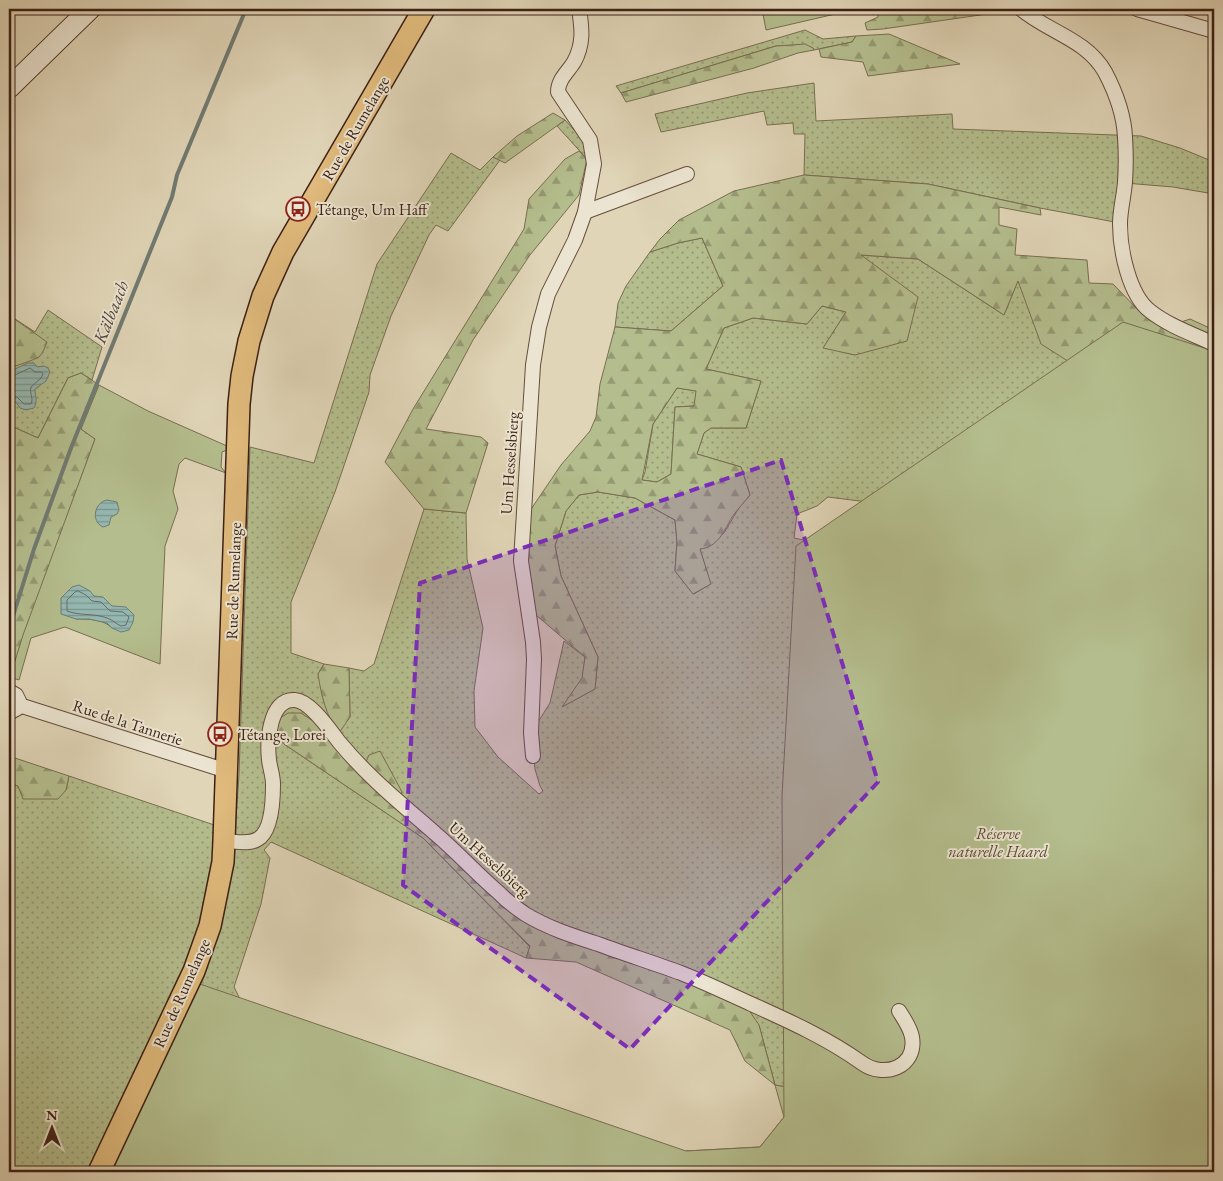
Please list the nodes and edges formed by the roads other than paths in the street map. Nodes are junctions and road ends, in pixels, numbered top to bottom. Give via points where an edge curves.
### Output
1 (90, 9) edge
2 (424, 9) edge
3 (579, 9) edge
4 (1021, 9) edge
5 (1138, 9) edge
6 (1214, 31) edge
7 (9, 88) edge
8 (687, 174) dead end
9 (585, 212) junction
10 (1214, 344) edge
11 (9, 691) edge
12 (14, 709) edge
13 (533, 756) dead end
14 (226, 771) junction
15 (224, 841) junction
16 (899, 1011) dead end
17 (99, 1172) edge

1 - 7 street
2 - 14 main road, Rue de Rumelange via 283,252 263,296 248,341 240,404
3 - 9 street, Um Hesselsbierg via 582,38 573,62 558,85 558,92 590,140 594,164
4 - 10 street via 1078,43 1104,71 1112,88 1125,135 1125,183 1120,223 1122,249 1138,299 1150,311
5 - 6 street
8 - 9 street
9 - 13 street, Um Hesselsbierg via 548,294 533,365 521,561 533,642
11 - 12 street, Rue de la Tannerie via 18,698
12 - 14 street, Rue de la Tannerie
14 - 15 main road, Rue de Rumelange
15 - 16 street, Um Hesselsbierg via 256,841 266,831 273,797 270,730 280,705 288,700 298,700 314,711 376,782 524,913 557,930 685,974 815,1033 876,1070 899,1067 912,1048 908,1025
15 - 17 main road, Rue de Rumelange via 210,926 194,971

